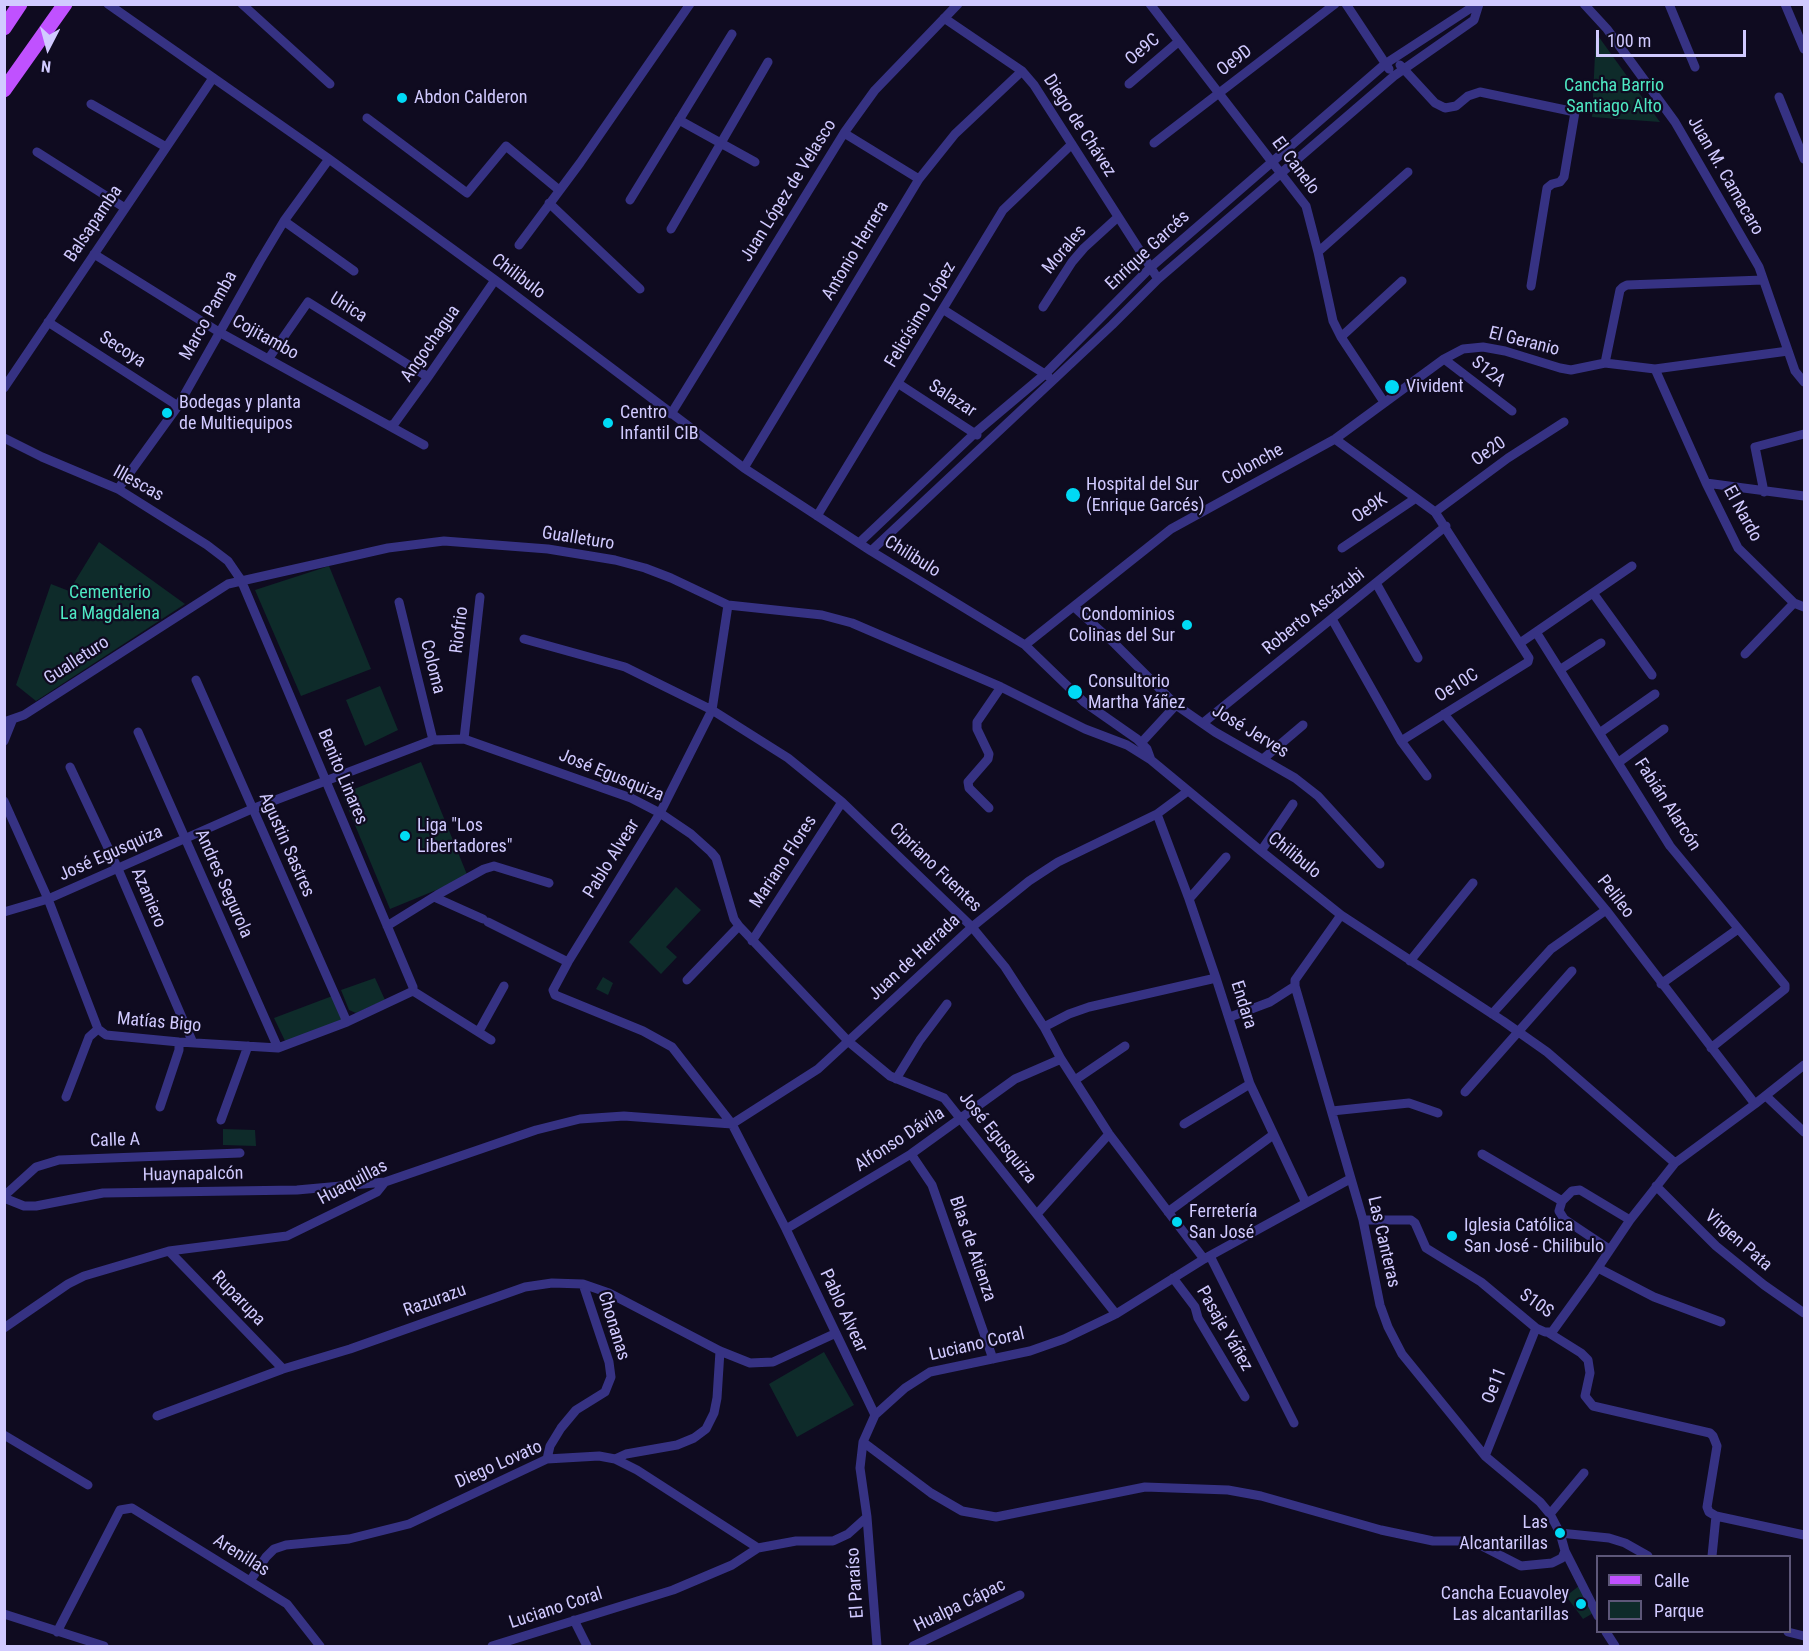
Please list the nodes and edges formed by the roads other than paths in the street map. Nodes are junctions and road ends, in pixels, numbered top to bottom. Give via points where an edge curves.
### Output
1 (20, 4) edge
2 (65, 4) edge
3 (108, 4) edge
4 (242, 4) edge
5 (690, 4) edge
6 (958, 4) edge
7 (1150, 4) edge
8 (1335, 4) edge
9 (1346, 4) edge
10 (1478, 4) edge
11 (1584, 4) edge
12 (1669, 4) edge
13 (1785, 4) edge
14 (944, 18) junction
15 (1795, 27) junction
16 (4, 28) edge
17 (732, 34) dead end
18 (1804, 36) edge
19 (1178, 42) junction
20 (1804, 49) edge
21 (1395, 58) junction
22 (768, 62) dead end
23 (1385, 64) junction
24 (1695, 67) dead end
25 (1403, 68) junction
26 (1022, 71) junction
27 (1394, 76) junction
28 (213, 78) junction
29 (330, 84) dead end
30 (1128, 84) dead end
31 (4, 90) edge
32 (1219, 93) junction
33 (1779, 97) dead end
34 (91, 104) dead end
35 (367, 118) dead end
36 (679, 120) junction
37 (844, 133) junction
38 (1154, 143) dead end
39 (1072, 144) junction
40 (166, 147) junction
41 (37, 152) dead end
42 (329, 159) junction
43 (1804, 159) edge
44 (755, 162) dead end
45 (1273, 162) junction
46 (1281, 171) junction
47 (1408, 172) dead end
48 (919, 179) junction
49 (559, 190) junction
50 (630, 200) dead end
51 (549, 203) junction
52 (125, 208) junction
53 (1118, 217) junction
54 (284, 221) junction
55 (671, 229) dead end
56 (519, 245) dead end
57 (1318, 252) junction
58 (94, 254) junction
59 (1150, 267) junction
60 (354, 271) dead end
61 (1158, 279) junction
62 (495, 280) junction
63 (1763, 280) junction
64 (1402, 281) dead end
65 (1531, 286) dead end
66 (640, 289) dead end
67 (1043, 308) dead end
68 (944, 310) junction
69 (48, 322) junction
70 (219, 332) junction
71 (1341, 337) junction
72 (1788, 351) junction
73 (269, 358) junction
74 (1444, 359) junction
75 (1605, 363) junction
76 (1655, 369) junction
77 (1049, 376) junction
78 (428, 377) junction
79 (1804, 382) edge
80 (899, 384) junction
81 (4, 388) edge
82 (1384, 402) junction
83 (178, 406) junction
84 (1512, 411) dead end
85 (671, 414) junction
86 (1564, 422) dead end
87 (390, 425) junction
88 (975, 433) junction
89 (1804, 434) edge
90 (4, 438) edge
91 (1335, 439) junction
92 (987, 441) junction
93 (424, 445) dead end
94 (744, 468) junction
95 (1706, 483) junction
96 (118, 489) junction
97 (1764, 492) junction
98 (1804, 496) edge
99 (1416, 498) junction
100 (1435, 512) junction
101 (817, 516) junction
102 (1446, 526) junction
103 (859, 543) junction
104 (1342, 548) dead end
105 (871, 551) junction
106 (1632, 566) dead end
107 (241, 580) junction
108 (1376, 583) junction
109 (1593, 592) junction
110 (480, 597) dead end
111 (399, 602) dead end
112 (1794, 603) junction
113 (728, 605) junction
114 (1074, 607) junction
115 (1804, 607) edge
116 (1332, 619) junction
117 (1536, 632) junction
118 (524, 639) dead end
119 (1520, 643) junction
120 (1601, 643) dead end
121 (1025, 645) junction
122 (1745, 654) dead end
123 (1418, 658) dead end
124 (1561, 669) junction
125 (1652, 675) dead end
126 (196, 680) dead end
127 (1001, 687) junction
128 (1655, 694) dead end
129 (1176, 705) junction
130 (712, 710) junction
131 (1444, 714) junction
132 (8, 722) edge
133 (1203, 723) junction
134 (1303, 724) dead end
135 (1664, 729) dead end
136 (138, 732) dead end
137 (1600, 732) junction
138 (464, 739) junction
139 (4, 741) edge
140 (432, 741) junction
141 (1401, 741) junction
142 (1142, 743) junction
143 (1263, 759) junction
144 (1151, 760) junction
145 (1619, 762) junction
146 (70, 767) dead end
147 (1427, 776) dead end
148 (325, 781) junction
149 (1188, 791) junction
150 (4, 801) edge
151 (842, 801) junction
152 (1293, 804) dead end
153 (989, 808) dead end
154 (252, 809) junction
155 (660, 813) junction
156 (1157, 814) junction
157 (185, 839) junction
158 (1261, 851) junction
159 (1226, 857) dead end
160 (1380, 864) dead end
161 (118, 869) junction
162 (549, 883) dead end
163 (1473, 883) dead end
164 (435, 897) junction
165 (1189, 898) junction
166 (48, 899) junction
167 (1606, 910) junction
168 (4, 912) edge
169 (1341, 915) junction
170 (387, 926) junction
171 (739, 926) junction
172 (972, 927) junction
173 (1738, 929) junction
174 (752, 941) junction
175 (1410, 961) junction
176 (568, 962) junction
177 (1572, 971) dead end
178 (1216, 978) junction
179 (687, 980) dead end
180 (1661, 984) junction
181 (504, 986) dead end
182 (1294, 986) junction
183 (413, 989) junction
184 (947, 1004) dead end
185 (1492, 1014) junction
186 (1230, 1017) junction
187 (347, 1022) junction
188 (1044, 1027) junction
189 (98, 1029) junction
190 (478, 1030) junction
191 (1519, 1032) junction
192 (491, 1040) dead end
193 (179, 1042) junction
194 (849, 1042) junction
195 (193, 1043) junction
196 (248, 1046) junction
197 (1125, 1046) dead end
198 (278, 1048) junction
199 (1711, 1048) junction
200 (1061, 1059) junction
201 (1804, 1065) edge
202 (896, 1079) junction
203 (1075, 1080) junction
204 (1250, 1084) junction
205 (1465, 1092) dead end
206 (1766, 1096) junction
207 (66, 1097) dead end
208 (1755, 1104) junction
209 (160, 1107) dead end
210 (1332, 1111) junction
211 (1438, 1113) dead end
212 (962, 1119) junction
213 (221, 1120) dead end
214 (732, 1124) junction
215 (1184, 1124) dead end
216 (1804, 1132) edge
217 (1108, 1134) junction
218 (1273, 1135) junction
219 (240, 1153) dead end
220 (911, 1154) junction
221 (1482, 1154) dead end
222 (1675, 1163) junction
223 (1350, 1179) junction
224 (385, 1182) junction
225 (1656, 1186) junction
226 (4, 1197) edge
227 (1562, 1201) junction
228 (1306, 1203) junction
229 (1168, 1212) junction
230 (1037, 1214) junction
231 (1363, 1220) junction
232 (1630, 1220) junction
233 (786, 1229) junction
234 (1609, 1249) junction
235 (169, 1251) junction
236 (1207, 1258) junction
237 (1598, 1269) junction
238 (1173, 1278) junction
239 (583, 1284) junction
240 (1804, 1313) edge
241 (1116, 1314) junction
242 (1721, 1322) dead end
243 (4, 1328) edge
244 (1536, 1328) junction
245 (1549, 1333) junction
246 (834, 1334) junction
247 (720, 1351) junction
248 (993, 1359) junction
249 (283, 1369) junction
250 (1245, 1397) dead end
251 (157, 1416) dead end
252 (875, 1416) junction
253 (1294, 1423) dead end
254 (4, 1435) edge
255 (863, 1442) junction
256 (1485, 1456) junction
257 (547, 1459) junction
258 (615, 1459) junction
259 (1584, 1473) dead end
260 (88, 1485) dead end
261 (1550, 1515) junction
262 (1716, 1516) junction
263 (867, 1517) junction
264 (1560, 1533) junction
265 (1804, 1535) edge
266 (758, 1548) junction
267 (1565, 1551) junction
268 (1645, 1555) edge
269 (1713, 1555) edge
270 (250, 1581) junction
271 (1020, 1595) dead end
272 (1596, 1612) edge
273 (4, 1614) edge
274 (574, 1620) junction
275 (57, 1632) junction
276 (1607, 1633) edge
277 (104, 1647) edge
278 (320, 1647) edge
279 (492, 1647) edge
280 (587, 1647) edge
281 (877, 1647) edge
282 (913, 1647) edge
283 (1615, 1647) edge

1 - 16 main road
2 - 31 main road
3 - 28 street, Chilibulo
4 - 29 street
5 - 49 street
6 - 14 street, Juan López de Velasco
7 - 19 street, El Canelo
8 - 32 street, Oe9D
9 - 23 street
10 - 21 street, Enrique Garcés
10 - 25 street, Enrique Garcés via 1474,20
11 - 63 street, Juan M. Camacaro via 1667,110
12 - 24 street
13 - 15 street
14 - 26 street, Diego de Chávez
14 - 37 street, Juan López de Velasco via 875,90
15 - 18 street
15 - 20 street
17 - 36 street
19 - 30 street, Oe9C
19 - 32 street, El Canelo
21 - 23 street, Enrique Garcés
21 - 25 street
22 - 55 street
23 - 27 street
23 - 45 street, Enrique Garcés
25 - 27 street, Enrique Garcés
25 - 65 street via 1435,103 1445,108 1480,92 1575,112 1564,177 1547,188
26 - 39 street, Diego de Chávez
26 - 48 street, Antonio Herrera via 955,134
27 - 46 street, Enrique Garcés
28 - 40 street, Balsapamba
28 - 42 street, Chilibulo
32 - 38 street, Oe9D
32 - 45 street, El Canelo
33 - 43 street
34 - 40 street
35 - 49 street via 467,193 506,146
36 - 44 street
36 - 50 street
37 - 48 street
37 - 85 street, Juan López de Velasco
39 - 53 street, Diego de Chávez
39 - 68 street, Felicísimo López via 1004,210
40 - 52 street, Balsapamba
41 - 52 street
42 - 54 street, Marco Pamba
42 - 62 street, Chilibulo
45 - 46 street, El Canelo
45 - 59 street, Enrique Garcés
46 - 57 street, El Canelo via 1306,206
46 - 61 street, Enrique Garcés
47 - 57 street
48 - 94 street, Antonio Herrera
49 - 51 street
51 - 56 street
51 - 66 street
52 - 58 street, Balsapamba
53 - 59 street, Diego de Chávez
53 - 67 street, Morales via 1083,248
54 - 60 street
54 - 70 street, Marco Pamba
57 - 71 street, El Canelo via 1333,321
58 - 69 street, Balsapamba
58 - 70 street, Cojitambo
59 - 61 street, Diego de Chávez
59 - 77 street, Enrique Garcés
61 - 77 street, Enrique Garcés via 1112,325
62 - 78 street, Angochagua
62 - 85 street, Chilibulo
63 - 72 street, Juan M. Camacaro
63 - 75 street via 1623,287
64 - 71 street
68 - 77 street
68 - 80 street, Felicísimo López
69 - 81 street, Balsapamba
69 - 83 street, Secoya
70 - 73 street, Cojitambo
70 - 83 street, Marco Pamba
71 - 82 street, El Canelo
72 - 76 street, El Geranio
72 - 79 street, Juan M. Camacaro
73 - 78 street, Unica via 308,302
73 - 87 street, Cojitambo
74 - 75 street, El Geranio via 1463,349 1483,347 1571,370
74 - 82 street, El Geranio
74 - 84 street, S12A
75 - 76 street, El Geranio
76 - 95 street
77 - 88 street, Enrique Garcés
77 - 92 street, Enrique Garcés
78 - 87 street, Angochagua
80 - 88 street, Salazar
80 - 101 street, Felicísimo López
82 - 91 street, Colonche
83 - 96 street, Marco Pamba
85 - 94 street, Chilibulo
86 - 100 street, Oe20
87 - 93 street, Cojitambo
88 - 92 street, Salazar
88 - 103 street, Enrique Garcés
89 - 97 street via 1755,447
90 - 96 street, Illescas
91 - 99 street
91 - 114 street, Colonche via 1171,529
92 - 105 street, Enrique Garcés
94 - 101 street, Chilibulo
95 - 97 street
95 - 112 street, El Nardo via 1738,548
96 - 107 street, Illescas via 207,545 228,561
97 - 98 street
99 - 100 street
99 - 104 street, Oe9K
100 - 102 street
101 - 103 street, Chilibulo
102 - 108 street, Roberto Ascázubi
102 - 119 street
103 - 105 street, Chilibulo
105 - 121 street, Chilibulo
106 - 109 street
107 - 113 street, Gualleturo via 388,548 444,541 548,549 615,560 671,578
107 - 132 street, Gualleturo via 228,584
107 - 148 street, Benito Linares
108 - 116 street, Roberto Ascázubi
108 - 123 street
109 - 117 street
109 - 125 street
110 - 138 street, Riofrio
111 - 140 street, Coloma
112 - 115 street, El Nardo
112 - 122 street
113 - 127 street, Gualleturo via 811,614 852,623
113 - 130 street, Pablo Alvear
114 - 121 street, Colonche
114 - 129 street, José Jerves
116 - 133 street, Roberto Ascázubi
116 - 141 street
117 - 119 street
117 - 124 street, Fabián Alarcón
118 - 130 street, Cipriano Fuentes via 625,667
119 - 131 street, Oe10C via 1528,662
120 - 124 street
121 - 142 street, Chilibulo via 1084,702
124 - 137 street, Fabián Alarcón
126 - 154 street, Agustin Sastres
127 - 144 street, Gualleturo
127 - 153 street via 977,722 988,759 968,782
128 - 137 street
129 - 133 street, José Jerves
129 - 142 street
130 - 151 street, Cipriano Fuentes via 788,758
130 - 155 street, Pablo Alvear
131 - 141 street, Oe10C
131 - 167 street, Pelileo
132 - 139 street
133 - 143 street, José Jerves
134 - 143 street
135 - 145 street
136 - 157 street, Andres Segurola
137 - 145 street, Fabián Alarcón
138 - 140 street, José Egusquiza
138 - 155 street, José Egusquiza via 631,798
140 - 148 street, José Egusquiza
141 - 147 street
142 - 144 street, Chilibulo
143 - 160 street, José Jerves via 1318,796
144 - 149 street, Chilibulo
145 - 173 street, Fabián Alarcón via 1670,846
146 - 161 street, Azaniero
148 - 154 street, José Egusquiza
148 - 170 street, Benito Linares
149 - 156 street, Juan de Herrada
149 - 158 street, Chilibulo
150 - 166 street, Matías Bigo
151 - 172 street, Cipriano Fuentes
151 - 174 street, Mariano Flores
152 - 158 street
154 - 157 street, José Egusquiza
154 - 187 street, Agustin Sastres
155 - 171 street, José Egusquiza via 691,834 716,858
155 - 176 street, Pablo Alvear
156 - 165 street, Endara
156 - 172 street, Juan de Herrada via 1058,862 1029,880
157 - 161 street, José Egusquiza
157 - 198 street, Andres Segurola
158 - 169 street, Chilibulo
159 - 165 street
161 - 166 street, José Egusquiza
161 - 195 street, Azaniero
162 - 164 street via 494,866
163 - 175 street
164 - 170 street
164 - 176 street
165 - 178 street, Endara
166 - 168 street, José Egusquiza
166 - 189 street, Matías Bigo
167 - 180 street, Pelileo
167 - 185 street via 1551,949
169 - 175 street, Chilibulo
169 - 182 street
170 - 183 street, Benito Linares
171 - 174 street, José Egusquiza
171 - 179 street
172 - 188 street, Cipriano Fuentes via 1005,967
172 - 194 street, Juan de Herrada
173 - 180 street
173 - 199 street, Fabián Alarcón via 1785,985 1785,990
174 - 194 street, José Egusquiza
175 - 185 street, Chilibulo
176 - 214 street, Pablo Alvear via 553,990 555,995 643,1030 672,1047
177 - 191 street
178 - 186 street, Endara
178 - 188 street via 1089,1007
180 - 199 street, Pelileo
181 - 190 street
182 - 186 street via 1270,1002
182 - 210 street, Las Canteras
183 - 187 street, Matías Bigo
183 - 190 street
184 - 202 street
185 - 191 street, Chilibulo
186 - 204 street, Endara
187 - 198 street, Matías Bigo
188 - 200 street, Cipriano Fuentes
189 - 193 street, Matías Bigo via 116,1037
189 - 207 street via 89,1037
190 - 192 street
191 - 205 street
191 - 222 street, Chilibulo
193 - 195 street, Matías Bigo
193 - 209 street
194 - 202 street, José Egusquiza
194 - 214 street, Juan de Herrada via 818,1069
195 - 196 street, Matías Bigo
196 - 198 street, Matías Bigo
196 - 213 street
197 - 203 street
199 - 208 street, Pelileo
200 - 203 street, Cipriano Fuentes
200 - 212 street, Alfonso Dávila via 1015,1079
201 - 206 street, S10S
202 - 212 street, José Egusquiza via 940,1096
203 - 217 street, Cipriano Fuentes
204 - 215 street
204 - 218 street, Endara
206 - 208 street, S10S
206 - 216 street
208 - 222 street, S10S
210 - 211 street via 1403,1103
210 - 223 street, Las Canteras
212 - 220 street, Alfonso Dávila
212 - 230 street, José Egusquiza
214 - 224 street, Huaquillas via 624,1116 580,1119 536,1130
214 - 233 street, Pablo Alvear
217 - 229 street, Cipriano Fuentes
217 - 230 street
218 - 228 street, Endara
218 - 229 street
219 - 226 street, Calle A via 60,1160 36,1167
220 - 233 street, Alfonso Dávila
220 - 248 street, Blas de Atienza via 932,1185
221 - 227 street
222 - 225 street, S10S
223 - 228 street, Luciano Coral
223 - 231 street, Las Canteras
224 - 226 street, Huaynapalcón via 297,1190 103,1193 36,1206 24,1206
224 - 235 street, Huaquillas via 377,1192 287,1236
225 - 232 street, S10S
225 - 240 street, Virgen Pata via 1716,1246
227 - 232 street via 1572,1191 1580,1190
227 - 234 street via 1559,1211 1564,1219
228 - 236 street, Luciano Coral
229 - 236 street, Cipriano Fuentes
230 - 241 street, José Egusquiza
231 - 244 street, S10S via 1413,1221 1426,1248 1481,1282
231 - 256 street, Las Canteras via 1380,1305 1394,1341
232 - 234 street, S10S
233 - 246 street, Pablo Alvear
234 - 237 street, S10S
235 - 243 street, Huaquillas via 84,1276
235 - 249 street, Ruparupa
236 - 238 street, Luciano Coral
236 - 253 street, Cipriano Fuentes
237 - 242 street via 1654,1297
237 - 245 street, S10S
238 - 241 street, Luciano Coral
238 - 250 street, Pasaje Yáñez via 1195,1307
239 - 247 street, Razurazu via 609,1293
239 - 249 street, Razurazu via 525,1287
239 - 257 street, Chonanas via 611,1377 605,1392 576,1410 561,1428
241 - 248 street, Luciano Coral via 1064,1339
244 - 245 street, S10S
244 - 256 street, Oe11
245 - 262 street via 1587,1360 1590,1373 1586,1395 1593,1406 1713,1436 1717,1446 1707,1507
246 - 247 street, Razurazu via 773,1362 750,1363
246 - 252 street, Pablo Alvear
247 - 258 street via 717,1398 706,1429 677,1445
248 - 252 street, Luciano Coral via 930,1372 905,1388
249 - 251 street, Razurazu
252 - 255 street, Luciano Coral
254 - 260 street
255 - 263 street, Luciano Coral via 860,1468
255 - 267 street via 962,1511 996,1517 1145,1487 1228,1490 1382,1530 1482,1546 1521,1566 1552,1563 1562,1558
256 - 261 street, Las Canteras
257 - 258 street, Diego Lovato
257 - 270 street, Diego Lovato via 408,1524 350,1539 274,1549
258 - 266 street, Diego Lovato
259 - 261 street
261 - 264 street, Las Canteras
262 - 265 street
262 - 269 street
263 - 266 street, Luciano Coral via 833,1542 796,1541
263 - 281 street, El Paraíso
264 - 267 street, Las Canteras
264 - 268 street via 1610,1538
266 - 274 street, Luciano Coral via 732,1565 673,1590
267 - 272 street, Las Canteras
270 - 275 street, Arenillas via 132,1508 120,1510
270 - 278 street, Arenillas via 287,1604
271 - 282 street, Hualpa Cápac
273 - 275 street
274 - 279 street, Luciano Coral
274 - 280 street
275 - 277 street
276 - 283 street

